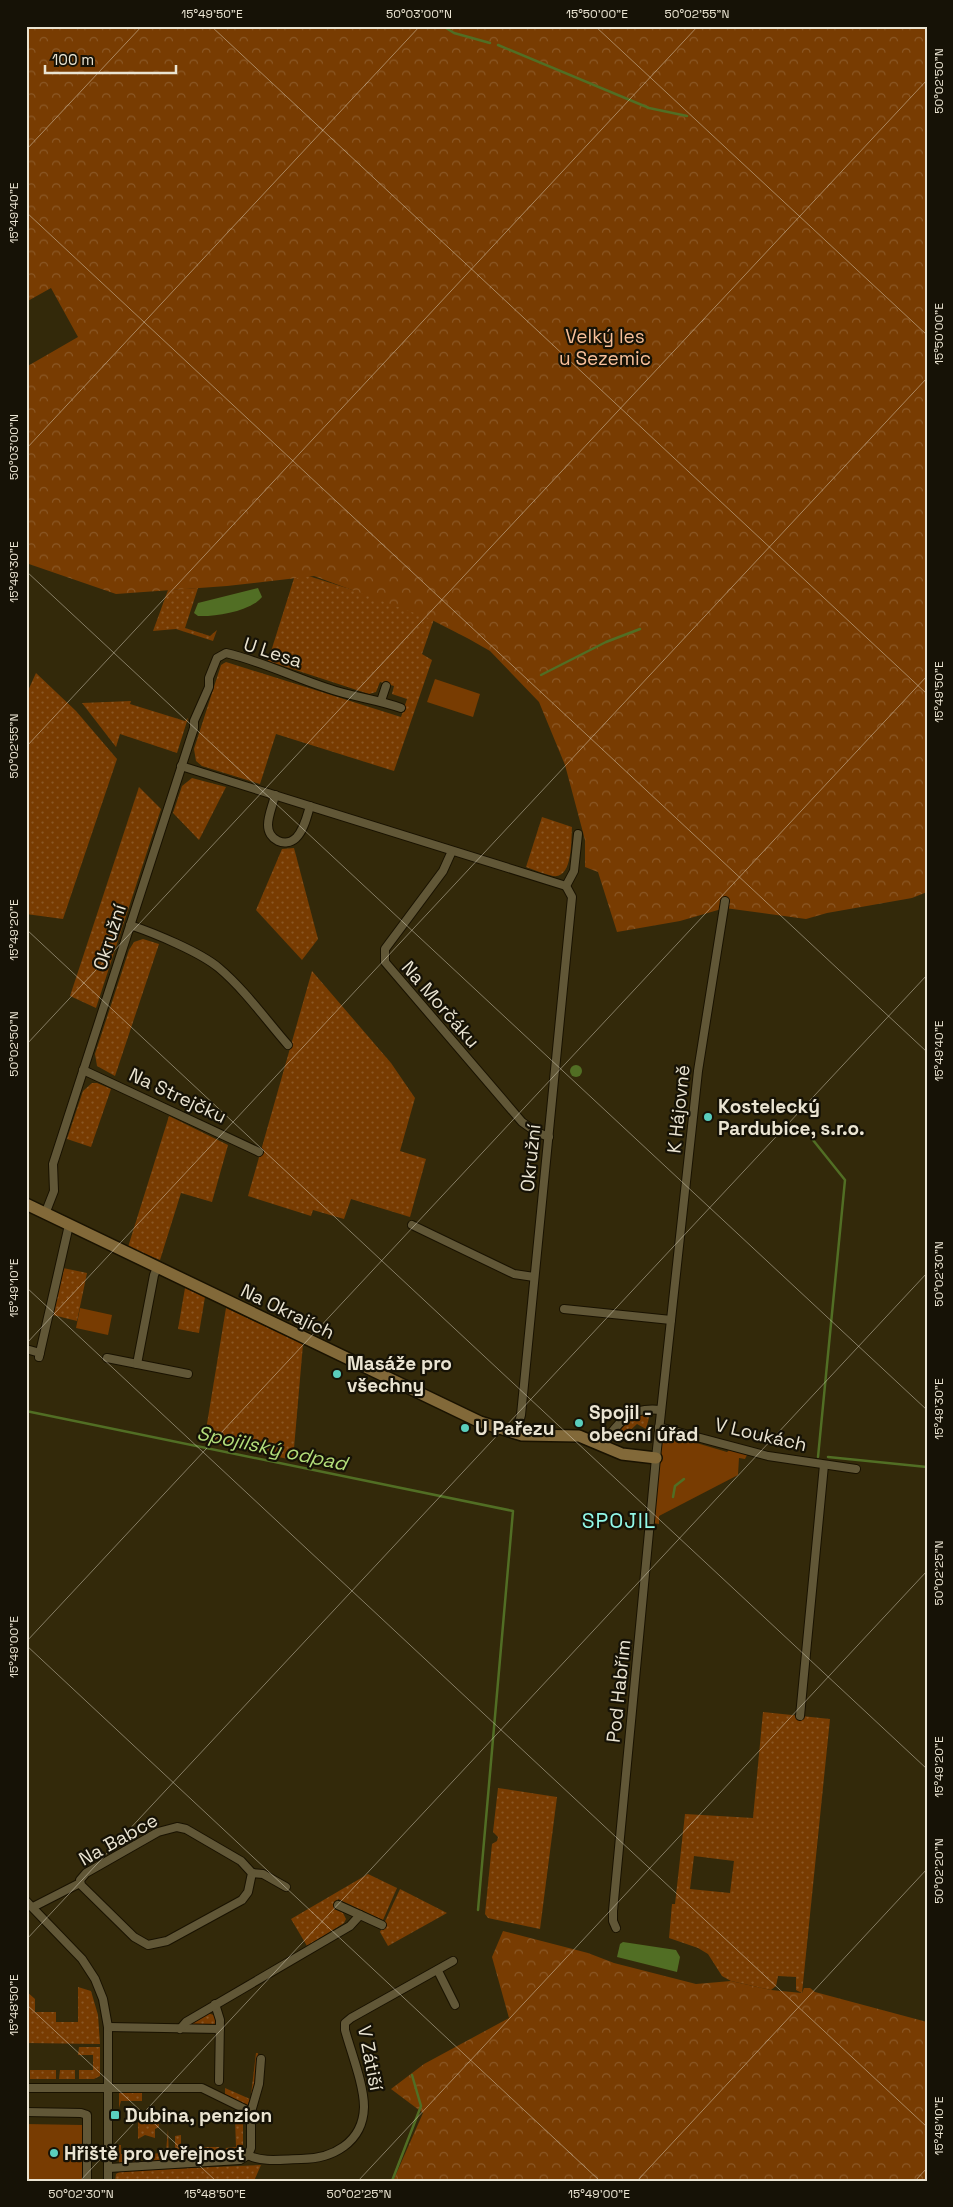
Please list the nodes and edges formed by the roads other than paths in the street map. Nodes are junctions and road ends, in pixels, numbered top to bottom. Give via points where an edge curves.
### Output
1 (386, 686) dead end
2 (380, 701) junction
3 (401, 708) dead end
4 (181, 766) junction
5 (276, 795) junction
6 (310, 806) junction
7 (578, 834) dead end
8 (452, 851) junction
9 (566, 886) junction
10 (725, 901) dead end
11 (130, 925) junction
12 (288, 1045) dead end
13 (83, 1070) junction
14 (549, 1137) junction
15 (259, 1152) dead end
16 (26, 1204) edge
17 (45, 1214) junction
18 (69, 1225) junction
19 (412, 1225) dead end
20 (157, 1268) junction
21 (534, 1277) junction
22 (564, 1309) dead end
23 (671, 1320) junction
24 (26, 1349) edge
25 (107, 1358) dead end
26 (137, 1364) junction
27 (188, 1374) dead end
28 (661, 1410) junction
29 (659, 1427) junction
30 (516, 1433) junction
31 (602, 1446) junction
32 (656, 1458) junction
33 (824, 1465) junction
34 (856, 1469) dead end
35 (800, 1716) dead end
36 (252, 1873) junction
37 (80, 1883) junction
38 (286, 1887) dead end
39 (26, 1901) edge
40 (338, 1905) dead end
41 (33, 1907) junction
42 (360, 1915) junction
43 (382, 1925) dead end
44 (616, 1928) dead end
45 (453, 1961) dead end
46 (438, 1971) junction
47 (215, 2004) junction
48 (455, 2005) dead end
49 (108, 2027) junction
50 (180, 2028) junction
51 (220, 2029) junction
52 (261, 2059) dead end
53 (220, 2081) dead end
54 (108, 2087) junction
55 (26, 2088) edge
56 (26, 2112) edge
57 (251, 2112) junction
58 (248, 2156) junction
59 (109, 2168) junction
60 (87, 2181) edge
61 (108, 2181) edge

1 - 2 street
2 - 3 street, U Lesa
2 - 4 street, U Lesa via 364,700 281,669 222,654 209,678 209,687 194,721
4 - 5 street
4 - 11 street, Okružní
5 - 6 street
5 - 6 street via 268,829 280,842 290,842 298,836
6 - 8 street
7 - 9 street via 574,871
8 - 9 street
8 - 14 street, Na Morčáku via 443,871 385,949 385,962 522,1122
9 - 14 street, Okružní via 572,897
10 - 23 street, K Hájovně via 698,1071
11 - 12 street via 214,964
11 - 13 street, Okružní
13 - 15 street, Na Strejčku
13 - 17 street, Okružní via 52,1164 54,1191
14 - 21 street, Okružní
16 - 17 street, Na Okrajích
17 - 18 street, Na Okrajích
18 - 20 street, Na Okrajích
18 - 24 street via 40,1355
19 - 21 street via 514,1274
20 - 26 street
20 - 30 street, Na Okrajích via 470,1418
21 - 30 street, Okružní via 521,1415
22 - 23 street
23 - 28 street, K Hájovně
25 - 26 street
26 - 27 street
28 - 29 street, K Hájovně
28 - 31 street via 645,1408 634,1412
29 - 32 street, K Hájovně
29 - 33 street, V Loukách via 768,1456
30 - 31 street, Na Okrajích via 572,1435
31 - 32 street, Na Okrajích via 622,1454
32 - 44 street, Pod Habřím via 613,1911
33 - 34 street, V Loukách
33 - 35 street
36 - 37 street, Na Babce via 241,1861 186,1829 175,1827 158,1832 86,1873 80,1878
36 - 37 street, Na Babce via 248,1892 242,1900 154,1945 144,1944 134,1937
36 - 38 street, Na Babce via 263,1874
37 - 41 street, Na Babce
39 - 41 street
40 - 42 street
41 - 49 street via 89,1969 103,1999
42 - 43 street
42 - 47 street via 350,1926
45 - 46 street, V Zátiší
46 - 48 street
46 - 58 street, V Zátiší via 345,2023 344,2030 364,2106 358,2128 346,2145 333,2154 318,2158 264,2159
47 - 50 street
47 - 51 street via 220,2016
49 - 50 street
49 - 54 street
50 - 51 street
51 - 53 street
52 - 57 street via 259,2084
54 - 55 street
54 - 57 street via 204,2089
54 - 59 street
56 - 60 street via 81,2113 87,2118
57 - 58 street
58 - 59 street via 240,2160
59 - 61 street

